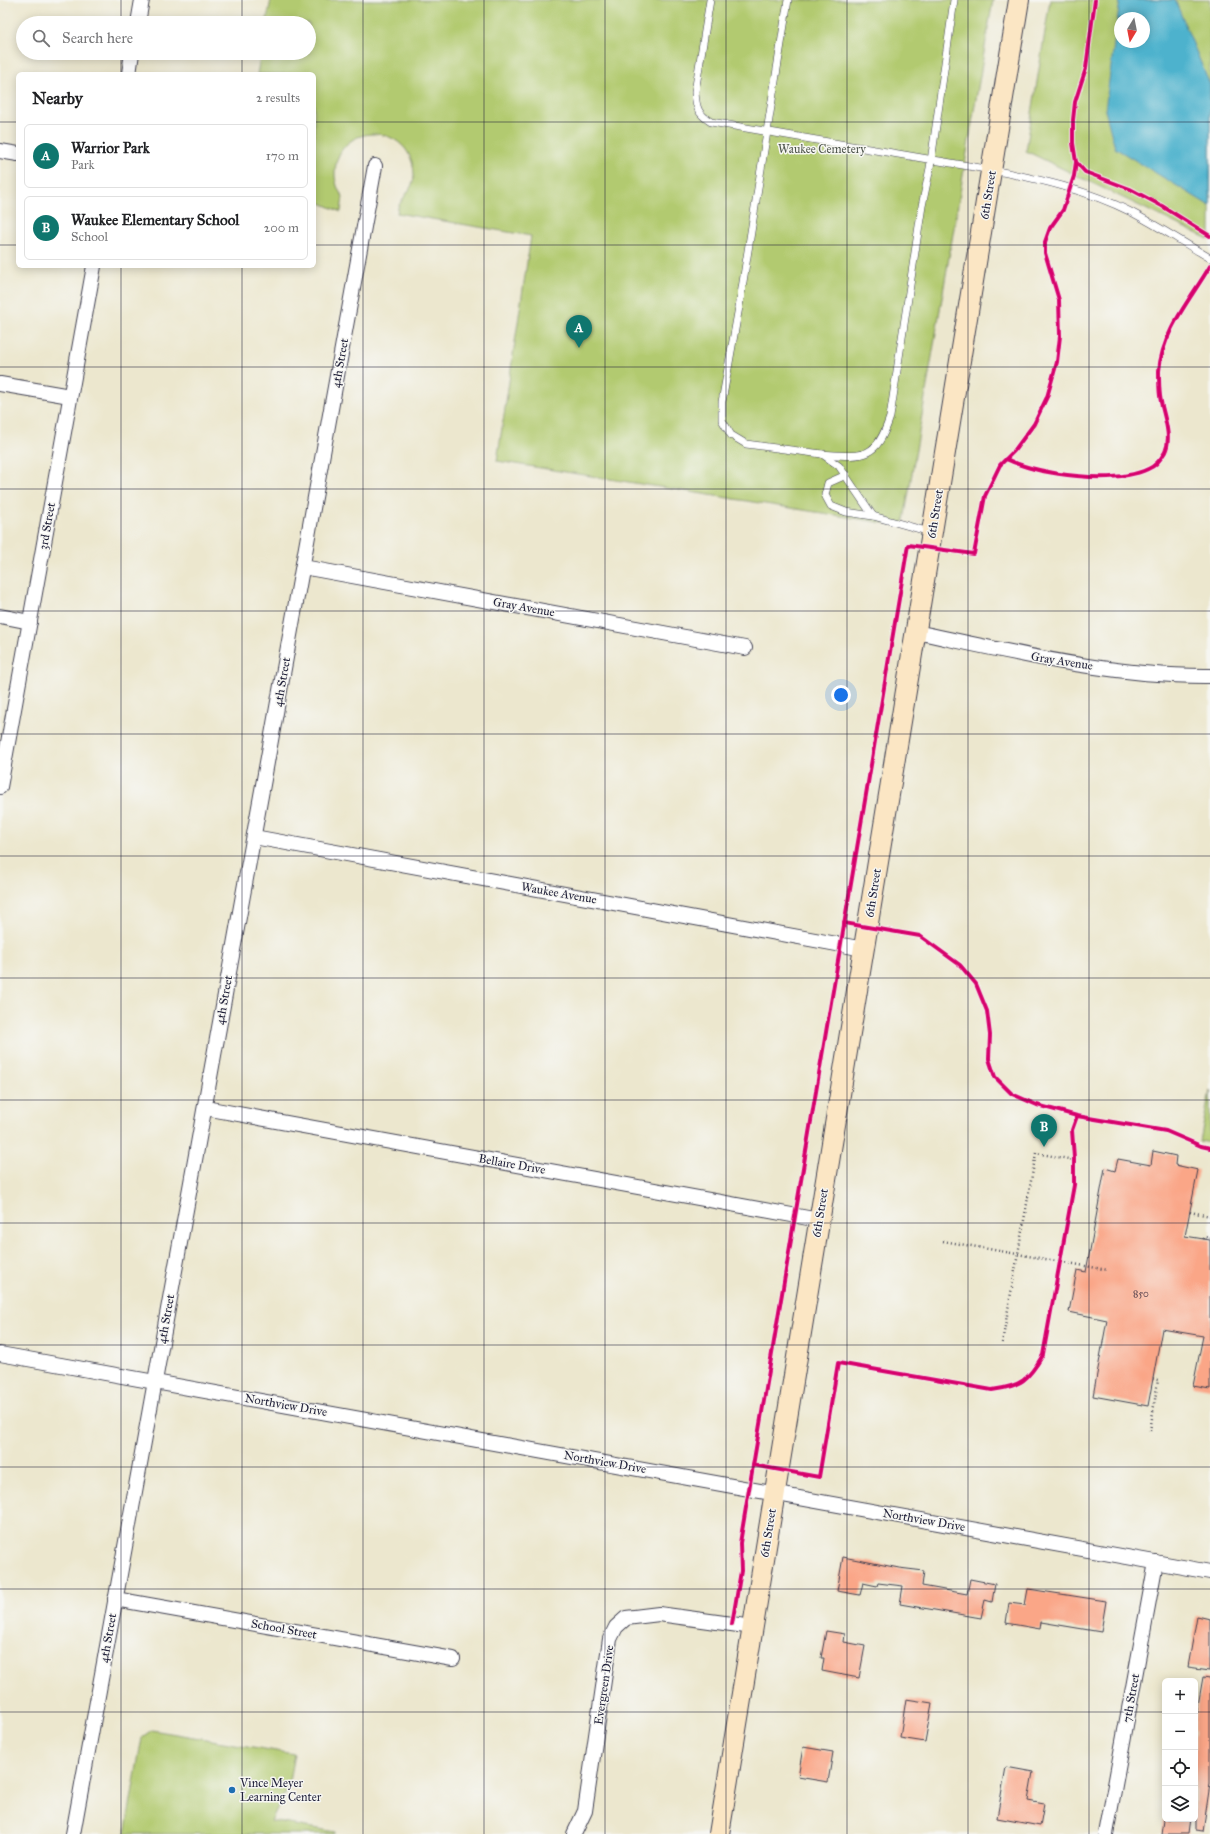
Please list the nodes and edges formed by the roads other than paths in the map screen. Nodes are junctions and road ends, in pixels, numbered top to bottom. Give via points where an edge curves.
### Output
1 (142, 0) edge
2 (710, 0) edge
3 (788, 0) edge
4 (954, 0) edge
5 (1019, 0) edge
6 (139, 16) edge
7 (131, 60) edge
8 (129, 72) edge
9 (767, 132) junction
10 (0, 151) edge
11 (16, 154) edge
12 (931, 160) junction
13 (375, 166) dead end
14 (992, 170) junction
15 (1210, 258) edge
16 (94, 268) edge
17 (0, 384) edge
18 (70, 396) junction
19 (822, 454) junction
20 (846, 475) junction
21 (873, 516) junction
22 (932, 532) junction
23 (303, 567) junction
24 (0, 616) edge
25 (30, 622) junction
26 (916, 632) junction
27 (745, 648) dead end
28 (1210, 676) edge
29 (0, 787) edge
30 (254, 837) junction
31 (864, 949) junction
32 (205, 1108) junction
33 (819, 1220) junction
34 (0, 1354) edge
35 (154, 1381) junction
36 (775, 1493) junction
37 (1156, 1562) junction
38 (1210, 1572) edge
39 (115, 1599) junction
40 (753, 1627) junction
41 (453, 1659) dead end
42 (73, 1834) edge
43 (574, 1834) edge
44 (719, 1834) edge
45 (1106, 1834) edge

1 - 6 street
2 - 9 lane via 695,103 701,115 711,122
3 - 9 lane
4 - 12 lane
5 - 14 main road, 6th Street
7 - 8 street
9 - 12 lane
9 - 19 lane via 722,402 722,420 731,435 746,444
10 - 11 street
12 - 14 lane
12 - 19 lane via 894,396 883,437 872,450 855,456
13 - 23 street, 4th Street
14 - 15 lane via 1070,188 1130,212
14 - 22 main road, 6th Street
16 - 18 street, 3rd Street
17 - 18 street
18 - 25 street, 3rd Street
19 - 20 lane via 839,466
20 - 21 lane
20 - 21 lane via 828,483 825,495 831,506 846,512
21 - 22 lane
22 - 26 main road, 6th Street
23 - 27 street, Gray Avenue
23 - 30 street, 4th Street
24 - 25 street
25 - 29 street, 3rd Street
26 - 28 street, Gray Avenue via 1091,666 1178,676
26 - 31 main road, 6th Street
30 - 31 street, Waukee Avenue
30 - 32 street, 4th Street
31 - 33 main road, 6th Street
32 - 33 street, Bellaire Drive
32 - 35 street, 4th Street
33 - 36 main road, 6th Street
34 - 35 street, Northview Drive
35 - 36 street, Northview Drive
35 - 39 street, 4th Street
36 - 37 street, Northview Drive
36 - 40 main road, 6th Street
37 - 38 street, Northview Drive
37 - 45 street, 7th Street
39 - 41 street, School Street
39 - 42 street, 4th Street
40 - 43 street, Evergreen Drive via 659,1614 626,1618 616,1627 610,1639 585,1811
40 - 44 main road, 6th Street

